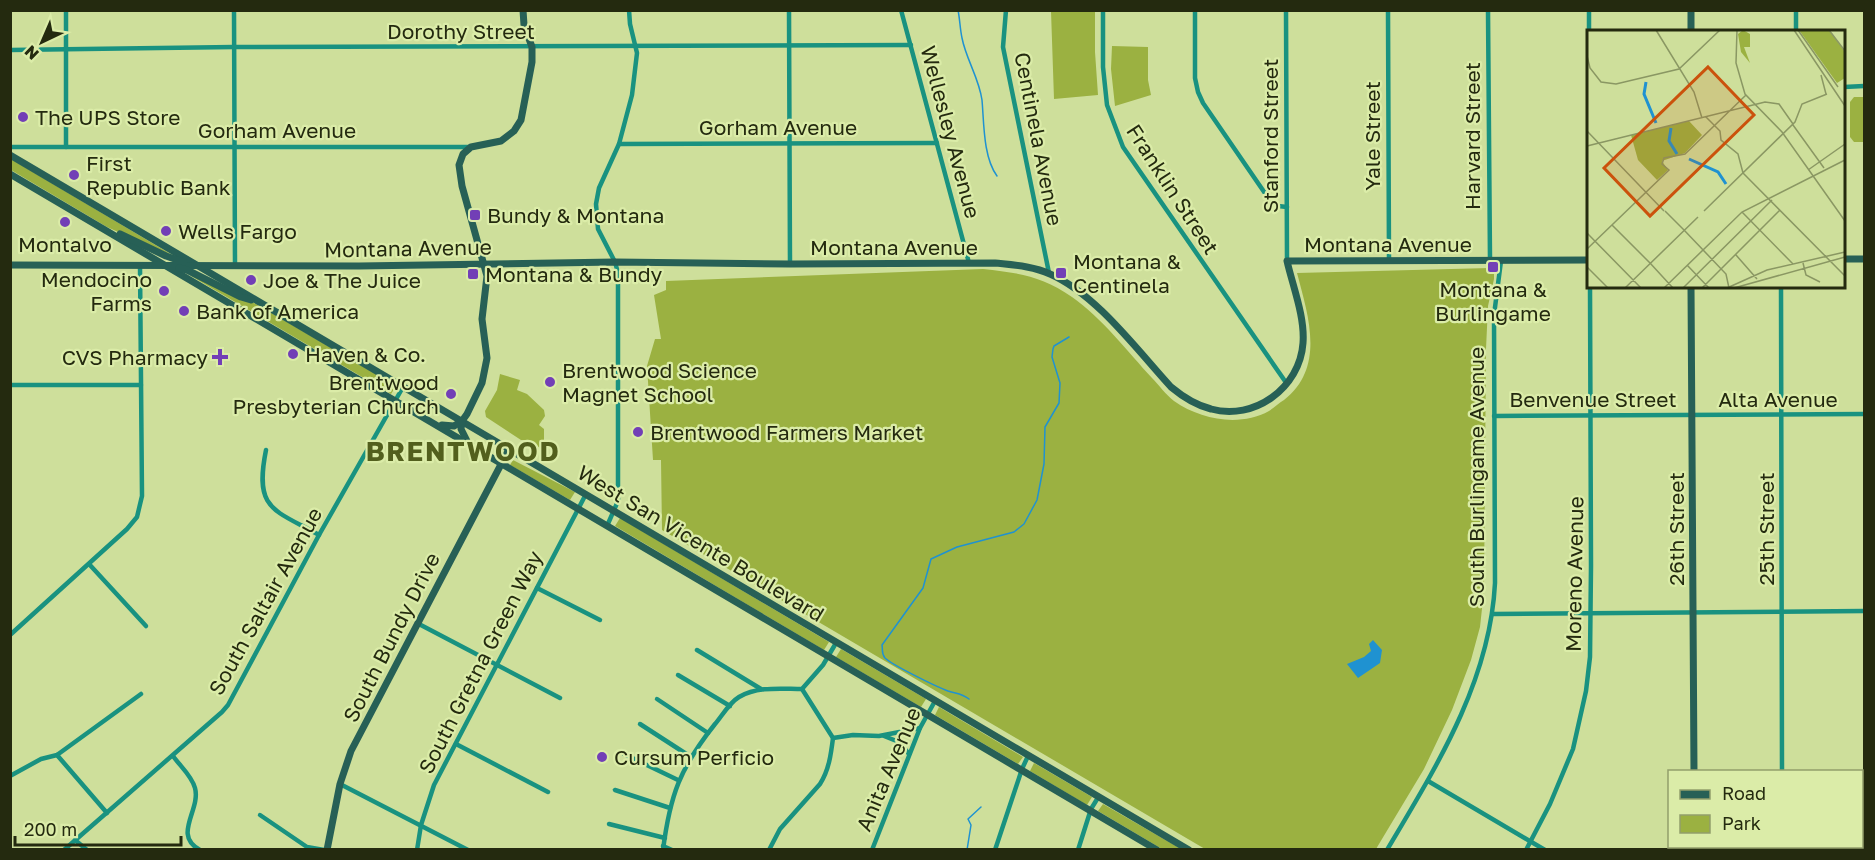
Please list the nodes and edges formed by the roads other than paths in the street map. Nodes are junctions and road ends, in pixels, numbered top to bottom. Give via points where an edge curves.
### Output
1 (66, 10) edge
2 (234, 10) edge
3 (523, 10) edge
4 (629, 10) edge
5 (789, 10) edge
6 (901, 10) edge
7 (1006, 10) edge
8 (1103, 10) edge
9 (1195, 10) edge
10 (1286, 10) edge
11 (1388, 10) edge
12 (1488, 10) edge
13 (1589, 10) edge
14 (1690, 10) edge
15 (1796, 10) edge
16 (1589, 30) edge
17 (1691, 30) edge
18 (1796, 30) edge
19 (911, 45) junction
20 (636, 46) junction
21 (789, 46) junction
22 (234, 47) junction
23 (532, 47) junction
24 (10, 50) edge
25 (66, 50) junction
26 (1845, 87) edge
27 (1864, 87) edge
28 (789, 143) junction
29 (937, 143) junction
30 (619, 144) junction
31 (234, 146) junction
32 (10, 147) edge
33 (66, 147) junction
34 (471, 147) junction
35 (10, 155) edge
36 (10, 174) edge
37 (1287, 207) junction
38 (103, 228) junction
39 (1845, 259) edge
40 (1864, 259) edge
41 (1490, 260) junction
42 (1587, 260) edge
43 (1287, 261) junction
44 (1389, 261) junction
45 (1502, 261) junction
46 (615, 262) junction
47 (969, 263) junction
48 (485, 264) junction
49 (790, 264) junction
50 (10, 265) edge
51 (140, 265) junction
52 (165, 265) junction
53 (235, 265) junction
54 (199, 266) junction
55 (1049, 273) junction
56 (1590, 288) edge
57 (1691, 288) edge
58 (1781, 288) edge
59 (260, 302) junction
60 (1287, 384) junction
61 (10, 385) edge
62 (141, 385) junction
63 (403, 387) junction
64 (395, 401) junction
65 (1864, 414) edge
66 (1692, 415) junction
67 (1494, 416) junction
68 (1591, 416) junction
69 (1782, 416) junction
70 (462, 421) junction
71 (438, 425) junction
72 (468, 442) junction
73 (509, 449) junction
74 (266, 450) dead end
75 (501, 463) junction
76 (586, 494) junction
77 (578, 509) junction
78 (615, 511) junction
79 (608, 526) junction
80 (320, 535) junction
81 (89, 564) junction
82 (537, 588) junction
83 (1864, 611) edge
84 (1693, 613) junction
85 (1782, 613) junction
86 (1493, 614) junction
87 (1591, 614) junction
88 (600, 620) dead end
89 (417, 623) junction
90 (146, 626) dead end
91 (10, 634) edge
92 (836, 643) junction
93 (697, 650) dead end
94 (828, 656) junction
95 (497, 664) junction
96 (678, 675) dead end
97 (761, 689) junction
98 (802, 689) junction
99 (141, 694) dead end
100 (560, 698) dead end
101 (657, 699) dead end
102 (934, 701) junction
103 (730, 706) junction
104 (927, 713) junction
105 (640, 724) dead end
106 (920, 728) junction
107 (708, 733) junction
108 (879, 736) junction
109 (833, 738) junction
110 (456, 744) junction
111 (624, 754) dead end
112 (909, 754) junction
113 (57, 755) junction
114 (172, 756) junction
115 (1028, 756) junction
116 (691, 757) junction
117 (1022, 769) junction
118 (1694, 770) edge
119 (1782, 770) edge
120 (10, 776) edge
121 (678, 780) junction
122 (1428, 781) junction
123 (340, 784) junction
124 (615, 790) dead end
125 (548, 792) dead end
126 (1099, 796) junction
127 (670, 808) junction
128 (1091, 809) junction
129 (107, 813) junction
130 (260, 815) dead end
131 (609, 824) dead end
132 (421, 825) junction
133 (664, 838) junction
134 (75, 840) junction
135 (1530, 841) junction
136 (307, 848) edge
137 (663, 848) edge
138 (64, 849) edge
139 (87, 849) edge
140 (200, 849) edge
141 (325, 849) edge
142 (417, 849) edge
143 (468, 849) edge
144 (672, 849) edge
145 (769, 849) edge
146 (872, 849) edge
147 (995, 849) edge
148 (1078, 849) edge
149 (1157, 849) edge
150 (1189, 849) edge
151 (1387, 849) edge
152 (1526, 849) edge
153 (1545, 849) edge

1 - 25 street
2 - 22 street
3 - 23 street
4 - 20 street
5 - 21 street
6 - 19 street, Wellesley Avenue
7 - 55 street, Centinela Avenue via 1003,47
8 - 60 street, Franklin Street via 1104,79 1113,126 1129,158
9 - 37 street via 1195,78 1203,103 1272,202
10 - 37 street, Stanford Street
11 - 44 street, Yale Street
12 - 41 street, Harvard Street
13 - 16 street
14 - 17 street
15 - 18 street
19 - 21 street, Dorothy Street
19 - 29 street, Wellesley Avenue
20 - 21 street, Dorothy Street
20 - 23 street, Dorothy Street
20 - 30 street via 632,95
21 - 28 street
22 - 23 street, Dorothy Street
22 - 25 street, Dorothy Street
22 - 31 street
23 - 34 street via 524,112 518,127 501,141
24 - 25 street, Dorothy Street
25 - 33 street
26 - 27 street
28 - 29 street, Gorham Avenue
28 - 30 street, Gorham Avenue
28 - 49 street
29 - 47 street, Wellesley Avenue
30 - 46 street via 599,188 595,211 598,229
31 - 33 street, Gorham Avenue
31 - 34 street, Gorham Avenue
31 - 53 street
32 - 33 street, Gorham Avenue
34 - 48 street via 463,154 459,174
35 - 54 street, West San Vicente Boulevard
36 - 38 street, West San Vicente Boulevard
37 - 43 street, Stanford Street
38 - 52 street, West San Vicente Boulevard
38 - 54 street via 175,260
39 - 40 street
41 - 44 street, Montana Avenue
41 - 45 street, Montana Avenue
42 - 45 street, Montana Avenue
43 - 44 street, Montana Avenue
43 - 60 street, Montana Avenue via 1303,334 1301,355
45 - 67 street, South Burlingame Avenue via 1494,315
46 - 48 street, Montana Avenue
46 - 49 street, Montana Avenue
46 - 78 street
47 - 49 street, Montana Avenue
47 - 55 street, Montana Avenue via 1020,265
48 - 53 street, Montana Avenue
48 - 70 street via 487,290 482,320 487,358 476,398
50 - 51 street, Montana Avenue
51 - 52 street, Montana Avenue
51 - 62 street
52 - 54 street, Montana Avenue
52 - 59 street via 187,270 241,297
52 - 64 street, West San Vicente Boulevard
53 - 54 street, Montana Avenue
54 - 59 street, West San Vicente Boulevard
55 - 60 street, Montana Avenue via 1095,304 1171,387 1196,404 1211,410 1240,411 1268,401
56 - 68 street, Moreno Avenue
57 - 66 street, 26th Street
58 - 69 street, 25th Street
59 - 63 street, West San Vicente Boulevard
61 - 62 street
62 - 81 street via 140,508 131,525
63 - 64 street, South Saltair Avenue
63 - 70 street, West San Vicente Boulevard
64 - 71 street, West San Vicente Boulevard
64 - 80 street, South Saltair Avenue
65 - 69 street, Alta Avenue
66 - 68 street, Benvenue Street
66 - 69 street, Alta Avenue
66 - 84 street, 26th Street
67 - 68 street, Benvenue Street
67 - 86 street, South Burlingame Avenue
68 - 87 street, Moreno Avenue
69 - 85 street, 25th Street
70 - 71 street via 454,426
70 - 72 street via 461,429
70 - 73 street, West San Vicente Boulevard
71 - 72 street, West San Vicente Boulevard
72 - 75 street, West San Vicente Boulevard
73 - 75 street, South Bundy Drive
73 - 76 street, West San Vicente Boulevard
74 - 80 street via 266,501 274,510
75 - 77 street, West San Vicente Boulevard
75 - 89 street, South Bundy Drive
76 - 77 street, South Gretna Green Way
76 - 78 street, West San Vicente Boulevard
77 - 79 street, West San Vicente Boulevard
77 - 82 street, South Gretna Green Way
78 - 79 street
78 - 92 street, West San Vicente Boulevard
79 - 94 street, West San Vicente Boulevard
80 - 114 street, South Saltair Avenue via 228,705
81 - 90 street
81 - 91 street
82 - 88 street
82 - 95 street, South Gretna Green Way
83 - 85 street
84 - 85 street
84 - 87 street
84 - 118 street, 26th Street
85 - 119 street, 25th Street
86 - 87 street
86 - 122 street, South Burlingame Avenue via 1467,702
87 - 135 street, Moreno Avenue via 1586,691 1575,740 1550,804
89 - 95 street
89 - 123 street, South Bundy Drive via 351,751
92 - 94 street
92 - 102 street, West San Vicente Boulevard
93 - 97 street
94 - 98 street
94 - 104 street, West San Vicente Boulevard
95 - 100 street
95 - 110 street, South Gretna Green Way
96 - 103 street
97 - 98 street
97 - 103 street via 739,697
98 - 109 street
99 - 113 street
101 - 107 street
102 - 104 street, Anita Avenue
102 - 115 street, West San Vicente Boulevard
103 - 107 street
104 - 106 street, Anita Avenue
104 - 117 street, West San Vicente Boulevard
105 - 116 street
106 - 108 street
106 - 112 street, Anita Avenue
107 - 116 street
108 - 109 street
108 - 112 street via 899,742
109 - 145 street via 824,778 780,829
110 - 125 street
110 - 132 street, South Gretna Green Way via 434,785
111 - 121 street
112 - 146 street, Anita Avenue
113 - 120 street
113 - 129 street
114 - 129 street, South Saltair Avenue
114 - 140 street via 195,788 187,836
115 - 117 street
115 - 126 street, West San Vicente Boulevard
116 - 121 street
117 - 128 street, West San Vicente Boulevard
117 - 147 street
121 - 127 street
122 - 135 street
122 - 151 street, South Burlingame Avenue
123 - 132 street
123 - 141 street, South Bundy Drive
124 - 127 street
126 - 128 street
126 - 150 street, West San Vicente Boulevard
127 - 133 street
128 - 148 street
128 - 149 street, West San Vicente Boulevard
129 - 134 street, South Saltair Avenue
130 - 136 street
131 - 133 street
132 - 142 street, South Gretna Green Way
132 - 143 street
133 - 137 street
134 - 138 street, South Saltair Avenue
134 - 139 street
135 - 152 street, Moreno Avenue
135 - 153 street
136 - 141 street
137 - 144 street

